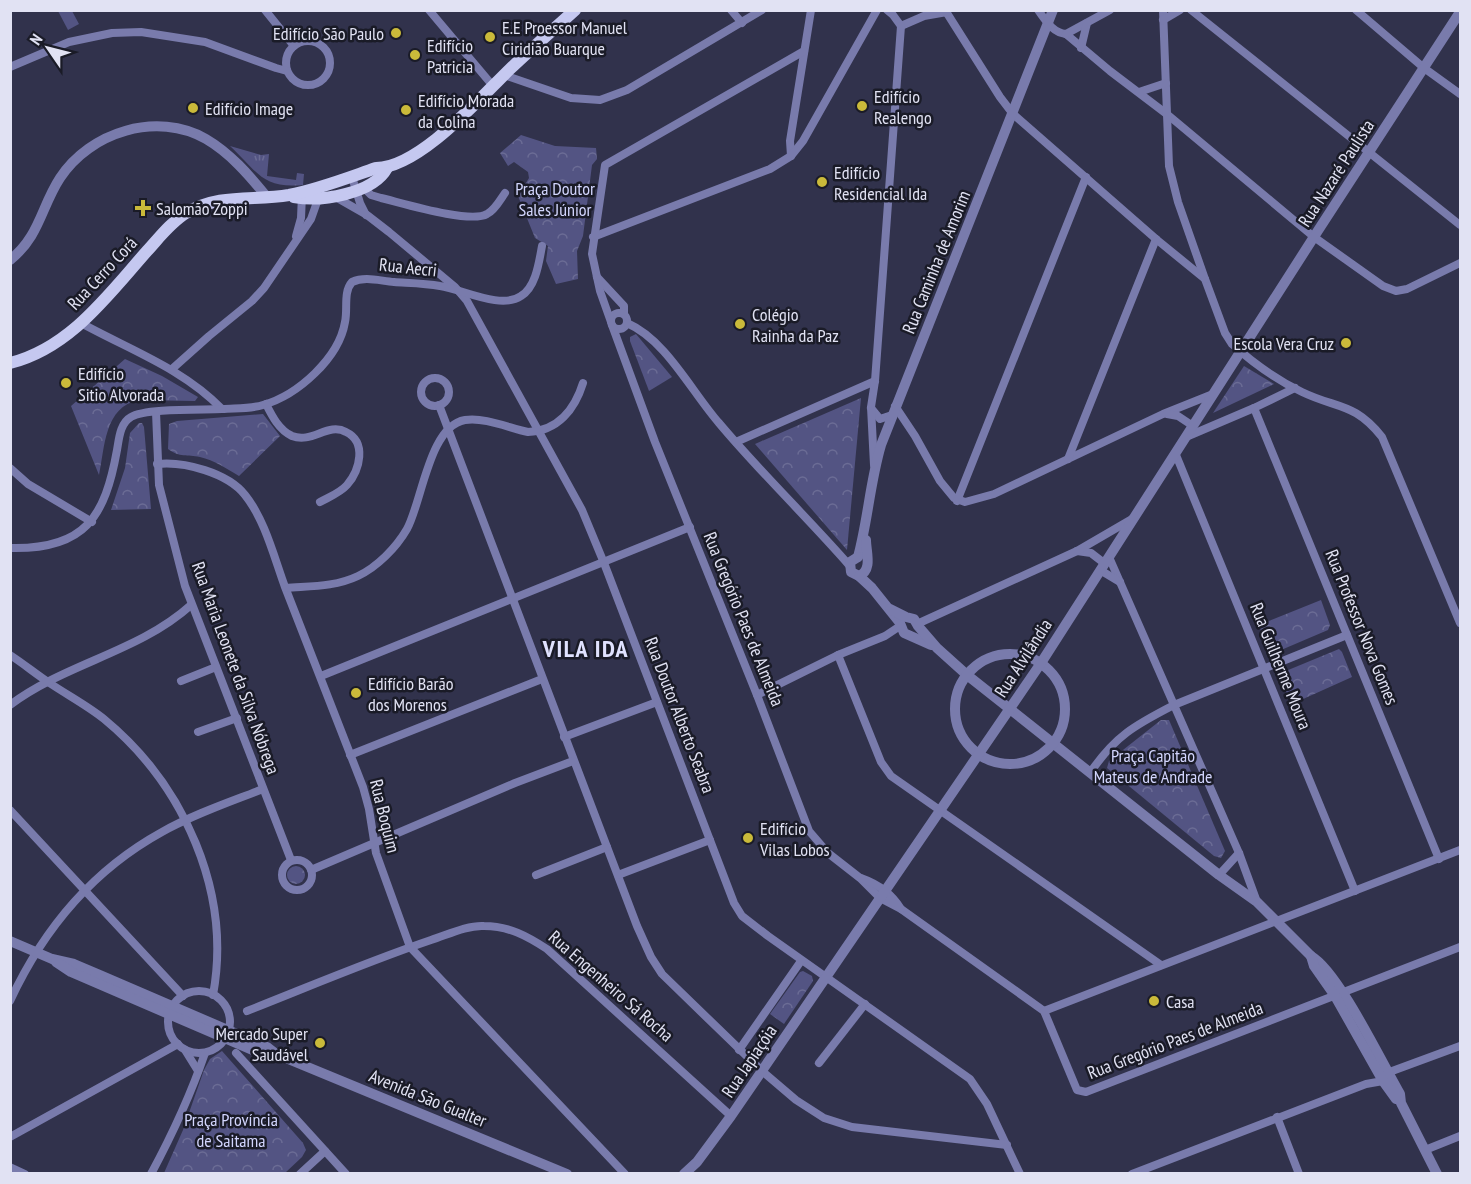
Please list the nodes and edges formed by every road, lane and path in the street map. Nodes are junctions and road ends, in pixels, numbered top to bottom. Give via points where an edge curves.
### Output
1 (265, 10) edge
2 (429, 10) edge
3 (575, 10) edge
4 (731, 10) edge
5 (762, 10) edge
6 (811, 10) edge
7 (877, 10) edge
8 (887, 10) edge
9 (1038, 10) edge
10 (1053, 10) edge
11 (1110, 10) edge
12 (1180, 10) edge
13 (1191, 10) edge
14 (1356, 10) edge
15 (946, 11) edge
16 (1461, 12) edge
17 (1163, 15) edge
18 (742, 23) junction
19 (1087, 23) junction
20 (1048, 25) junction
21 (901, 26) junction
22 (1064, 34) junction
23 (1042, 40) junction
24 (294, 46) junction
25 (1081, 48) junction
26 (804, 51) junction
27 (10, 67) edge
28 (1424, 68) junction
29 (287, 71) junction
30 (504, 75) junction
31 (1166, 83) junction
32 (493, 86) junction
33 (1139, 92) junction
34 (1461, 94) edge
35 (1013, 114) junction
36 (1168, 115) junction
37 (1370, 152) junction
38 (790, 156) junction
39 (387, 168) junction
40 (355, 176) junction
41 (1086, 177) junction
42 (360, 188) junction
43 (311, 193) junction
44 (505, 193) dead end
45 (266, 196) junction
46 (333, 196) junction
47 (367, 215) junction
48 (1461, 225) edge
49 (593, 237) junction
50 (1314, 237) junction
51 (1156, 239) junction
52 (294, 242) junction
53 (542, 246) dead end
54 (10, 260) edge
55 (1461, 263) edge
56 (597, 277) junction
57 (1205, 279) junction
58 (459, 291) junction
59 (624, 322) junction
60 (81, 323) junction
61 (612, 324) junction
62 (624, 352) junction
63 (1241, 352) junction
64 (10, 363) edge
65 (172, 369) junction
66 (875, 381) junction
67 (584, 383) dead end
68 (1295, 388) junction
69 (1213, 393) junction
70 (266, 404) junction
71 (439, 405) dead end
72 (871, 407) junction
73 (1254, 408) junction
74 (222, 409) junction
75 (156, 412) junction
76 (1163, 414) junction
77 (892, 415) junction
78 (906, 420) junction
79 (1193, 426) junction
80 (448, 430) junction
81 (537, 431) junction
82 (1186, 437) junction
83 (736, 442) junction
84 (1176, 455) junction
85 (1068, 459) junction
86 (157, 464) junction
87 (10, 468) edge
88 (874, 470) junction
89 (957, 501) junction
90 (320, 502) dead end
91 (1135, 517) junction
92 (92, 522) junction
93 (690, 527) junction
94 (10, 548) edge
95 (1077, 551) junction
96 (604, 563) junction
97 (1105, 563) junction
98 (859, 565) junction
99 (1120, 582) junction
100 (286, 588) junction
101 (514, 598) junction
102 (191, 605) junction
103 (1461, 623) edge
104 (909, 625) junction
105 (1347, 635) junction
106 (10, 655) edge
107 (838, 655) junction
108 (1041, 663) junction
109 (216, 667) junction
110 (1264, 669) junction
111 (967, 675) junction
112 (321, 676) junction
113 (542, 679) junction
114 (181, 681) dead end
115 (49, 682) junction
116 (757, 695) junction
117 (657, 702) junction
118 (10, 705) edge
119 (1174, 705) junction
120 (1010, 709) junction
121 (237, 718) junction
122 (198, 732) dead end
123 (564, 737) junction
124 (1053, 743) junction
125 (979, 754) junction
126 (350, 755) junction
127 (573, 761) junction
128 (1090, 773) junction
129 (263, 789) junction
130 (10, 810) edge
131 (940, 810) junction
132 (187, 820) junction
133 (710, 840) junction
134 (374, 842) junction
135 (607, 847) junction
136 (1461, 850) edge
137 (1239, 853) junction
138 (1439, 859) junction
139 (291, 860) junction
140 (311, 870) junction
141 (536, 875) dead end
142 (618, 875) junction
143 (1219, 875) junction
144 (84, 890) junction
145 (1355, 891) junction
146 (882, 894) junction
147 (1257, 902) junction
148 (1278, 921) junction
149 (10, 942) edge
150 (1461, 947) edge
151 (410, 948) junction
152 (37, 953) junction
153 (801, 961) junction
154 (1161, 965) junction
155 (826, 977) junction
156 (213, 995) junction
157 (1339, 995) junction
158 (183, 996) junction
159 (10, 1001) edge
160 (865, 1004) junction
161 (171, 1010) junction
162 (247, 1011) dead end
163 (1044, 1011) junction
164 (227, 1034) junction
165 (1461, 1046) edge
166 (181, 1047) junction
167 (740, 1050) junction
168 (205, 1053) junction
169 (236, 1053) dead end
170 (819, 1063) dead end
171 (198, 1071) junction
172 (762, 1071) junction
173 (1384, 1077) junction
174 (731, 1116) junction
175 (1277, 1117) junction
176 (1461, 1136) edge
177 (10, 1137) edge
178 (1007, 1145) junction
179 (1425, 1150) junction
180 (325, 1151) junction
181 (11, 1167) edge
182 (696, 1168) edge
183 (25, 1173) edge
184 (151, 1173) edge
185 (300, 1173) edge
186 (346, 1173) edge
187 (567, 1173) edge
188 (625, 1173) edge
189 (684, 1173) edge
190 (1020, 1173) edge
191 (1132, 1173) edge
192 (1299, 1173) edge
193 (1437, 1173) edge

1 - 24 street
2 - 32 street
3 - 30 main road, Rua Cerro Corá
4 - 18 street
5 - 18 street
6 - 26 street
7 - 38 street via 811,128
8 - 21 street
9 - 20 street
10 - 20 street, Rua Caminha de Amorim
11 - 19 street
12 - 17 street
13 - 37 street
14 - 28 street
15 - 21 street
15 - 35 street
16 - 28 street, Rua Nazaré Paulista
17 - 31 street
18 - 30 street via 627,90 600,100 571,99
19 - 22 street
19 - 25 street
20 - 22 street
20 - 23 street, Rua Caminha de Amorim
21 - 66 street
22 - 23 street
22 - 25 street
23 - 35 street, Rua Caminha de Amorim
24 - 29 street via 287,57
24 - 29 street via 307,42 320,45 328,56 328,70 320,81 308,85 295,81
25 - 33 street
26 - 38 street
26 - 49 street, Rua Gregório Paes de Almeida via 605,165
27 - 29 street via 69,42 141,32 205,42
28 - 34 street
28 - 37 street, Rua Nazaré Paulista
30 - 32 main road, Rua Cerro Corá
31 - 33 street
31 - 36 street
32 - 39 main road, Rua Cerro Corá via 451,128
33 - 36 street
35 - 41 street
35 - 77 street, Rua Caminha de Amorim
36 - 50 street
36 - 57 street via 1173,185
37 - 48 street
37 - 50 street, Rua Nazaré Paulista
38 - 49 street via 770,169
39 - 40 main road, Rua Cerro Corá
39 - 42 main road, Rua Cerro Corá via 382,177
40 - 42 main road
40 - 43 main road, Rua Cerro Corá
41 - 51 street
41 - 89 street
42 - 44 street via 381,198 469,217 490,213
42 - 46 main road, Rua Cerro Corá
42 - 47 street, Rua Doutor Alberto Seabra via 360,203
43 - 45 main road, Rua Cerro Corá
43 - 46 main road, Rua Cerro Corá
43 - 52 street
43 - 52 street via 316,208
45 - 54 street via 232,159 206,139 168,128 133,129 108,137 70,165 54,188 32,236
45 - 60 main road, Rua Cerro Corá via 212,202 179,218
46 - 47 street, Rua Doutor Alberto Seabra
47 - 58 street, Rua Doutor Alberto Seabra
49 - 56 street, Rua Gregório Paes de Almeida via 592,264
50 - 55 street via 1390,290 1407,289
50 - 63 street, Rua Nazaré Paulista
51 - 57 street
51 - 85 street
52 - 65 street via 259,294
53 - 58 street, Rua Aecri via 533,281 521,296 502,300
56 - 59 street, Rua Gregório Paes de Almeida via 624,306
56 - 61 street, Rua Gregório Paes de Almeida
57 - 63 street via 1225,333
58 - 70 street, Rua Aecri via 365,279 352,282 347,290 342,335 333,352 312,376
58 - 81 street, Rua Doutor Alberto Seabra
59 - 61 street via 618,329
59 - 61 street via 615,314
59 - 62 street, Rua Gregório Paes de Almeida
59 - 83 street via 643,330 662,350
60 - 64 main road, Rua Cerro Corá via 45,349
60 - 65 street
61 - 62 street, Rua Gregório Paes de Almeida
62 - 93 street, Rua Gregório Paes de Almeida
63 - 68 street
63 - 69 street, Rua Alvilândia
65 - 74 street
66 - 72 street
66 - 83 street
67 - 81 street via 567,414
68 - 73 street
68 - 103 street via 1361,414 1382,436
69 - 76 street
69 - 79 street, Rua Alvilândia
70 - 74 street, Rua Aecri
70 - 90 street via 283,429 295,437 308,438 336,429 356,439 359,460 351,480
71 - 80 street
72 - 77 street via 880,419
72 - 88 street
73 - 82 street
73 - 105 street, Rua Professor Nova Gomes
74 - 75 street, Rua Aecri
75 - 86 street, Rua Maria Leonete da Silva Nóbrega
75 - 92 street, Rua Aecri via 134,415 123,425 106,498
76 - 79 street via 1178,416
76 - 85 street
77 - 78 street
77 - 78 street
77 - 88 street, Rua Caminha de Amorim
78 - 89 street via 940,481
79 - 82 street, Rua Alvilândia
80 - 81 street via 472,420
80 - 100 street via 432,456 413,517 390,552 369,570 345,581
80 - 101 street
81 - 96 street, Rua Doutor Alberto Seabra via 582,510
82 - 84 street, Rua Alvilândia
83 - 98 street via 833,547
84 - 91 street, Rua Alvilândia
84 - 110 street, Rua Guilherme Moura
85 - 89 street via 979,500
86 - 100 street, Rua Boquim via 211,472 244,493 265,533
86 - 102 street, Rua Maria Leonete da Silva Nóbrega via 163,505
87 - 92 street via 28,484
88 - 98 street, Rua Caminha de Amorim
91 - 95 street
91 - 97 street, Rua Alvilândia
92 - 94 street via 61,540
93 - 96 street
93 - 116 street, Rua Gregório Paes de Almeida
95 - 97 street via 1091,553
95 - 104 street
96 - 101 street
96 - 117 street, Rua Doutor Alberto Seabra
97 - 99 street
97 - 99 street
97 - 108 street, Rua Alvilândia
98 - 104 street, Rua Caminha de Amorim via 872,588
99 - 119 street
100 - 112 street, Rua Boquim
101 - 112 street
101 - 113 street
102 - 109 street, Rua Maria Leonete da Silva Nóbrega
102 - 115 street via 154,632
104 - 107 street
104 - 111 street
105 - 110 street
105 - 138 street, Rua Professor Nova Gomes
106 - 115 street
107 - 116 street
107 - 131 street via 885,770
108 - 111 street via 1015,654 1002,655 989,658
108 - 120 street, Rua Alvilândia
108 - 124 street via 1055,677 1064,695 1065,715
109 - 114 street
109 - 121 street, Rua Maria Leonete da Silva Nóbrega
110 - 119 street
110 - 145 street, Rua Guilherme Moura
111 - 120 street
111 - 125 street via 957,695 956,717 964,738
112 - 126 street, Rua Boquim
113 - 123 street
113 - 126 street
115 - 118 street
115 - 132 street via 116,730 157,776
116 - 146 street, Rua Gregório Paes de Almeida via 809,831 822,848
117 - 123 street
117 - 133 street, Rua Doutor Alberto Seabra
119 - 128 street via 1125,732
119 - 137 street
120 - 124 street
120 - 125 street, Rua Alvilândia
121 - 122 street
121 - 129 street, Rua Maria Leonete da Silva Nóbrega
123 - 127 street
124 - 125 street via 1041,754 1010,764
124 - 128 street
125 - 131 street, Rua Alvilândia
126 - 134 street, Rua Boquim via 369,809
127 - 134 street
127 - 135 street
128 - 143 street
129 - 132 street
129 - 139 street, Rua Maria Leonete da Silva Nóbrega
130 - 144 street
131 - 146 street, Rua Alvilândia
131 - 154 street
132 - 144 street via 139,847
132 - 156 street via 211,891 217,944
133 - 142 street
133 - 153 street, Rua Doutor Alberto Seabra via 742,916
134 - 140 street
134 - 151 street, Rua Boquim
135 - 141 street
135 - 142 street
136 - 138 street
137 - 143 street
137 - 147 street
138 - 145 street
139 - 140 street via 301,860
139 - 140 street via 283,868 281,879 293,890 308,885
142 - 167 street via 647,949 662,974
143 - 147 street
144 - 152 street
144 - 158 street
145 - 148 street
146 - 155 street, Rua Alvilândia
146 - 163 street, Rua Gregório Paes de Almeida
147 - 148 street
148 - 154 street
148 - 157 street via 1311,956 1314,966
149 - 152 street, Avenida São Gualter
150 - 157 street, Rua Gregório Paes de Almeida
151 - 162 street, Rua Engenheiro Sá Rocha
151 - 174 street, Rua Engenheiro Sá Rocha via 481,926 524,934 578,976
151 - 188 street, Rua Boquim
152 - 159 street
152 - 161 street, Avenida São Gualter via 74,964
153 - 155 street, Rua Doutor Alberto Seabra
153 - 167 street, Rua Japiaçóia
154 - 163 street
155 - 160 street, Rua Doutor Alberto Seabra
155 - 172 street, Rua Japiaçóia
156 - 158 street via 198,992
156 - 164 street via 228,1012
157 - 163 street, Rua Gregório Paes de Almeida via 1086,1092 1073,1085
157 - 173 street
158 - 161 street
160 - 170 street
160 - 178 street, Rua Doutor Alberto Seabra via 970,1079
161 - 164 street, Avenida São Gualter
161 - 166 street via 170,1030
164 - 168 street
164 - 187 street, Avenida São Gualter via 267,1047
165 - 173 street
166 - 168 street
166 - 171 street
166 - 177 street
167 - 172 street
168 - 171 street
169 - 180 street
171 - 184 street
172 - 174 street, Rua Japiaçóia
172 - 178 street via 813,1112 838,1124
173 - 175 street
173 - 179 street via 1400,1094
174 - 182 street, Rua Japiaçóia
175 - 191 street
175 - 192 street
176 - 179 street
178 - 190 street, Rua Doutor Alberto Seabra
179 - 193 street
180 - 185 street
180 - 186 street
181 - 183 street
182 - 189 street, Rua Japiaçóia

